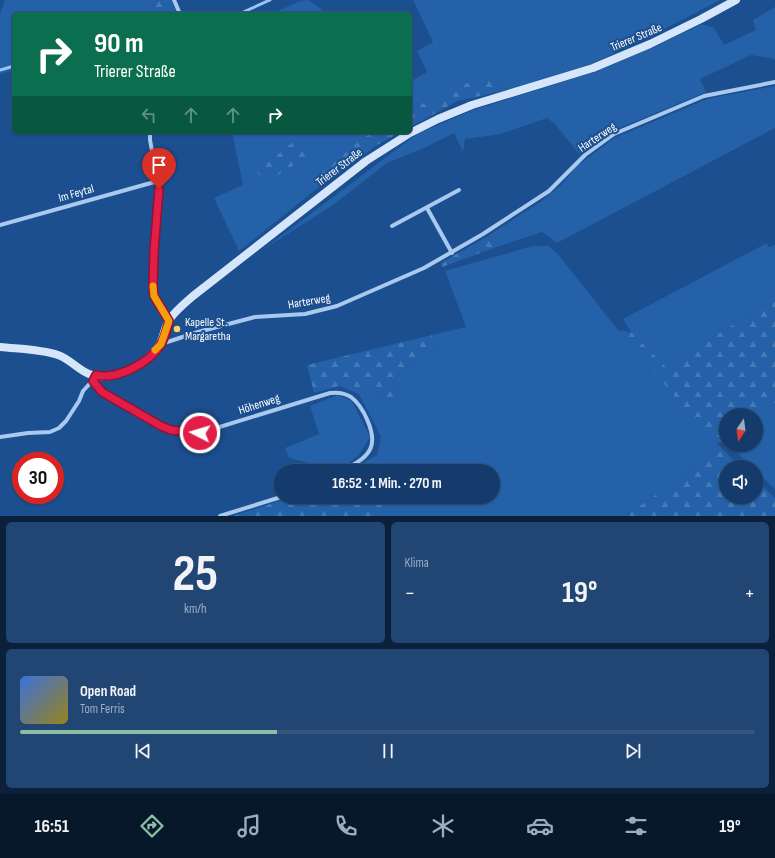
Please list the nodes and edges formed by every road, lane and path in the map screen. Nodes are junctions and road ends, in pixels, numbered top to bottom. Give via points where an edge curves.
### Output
1 (174, 0) edge
2 (736, 0) edge
3 (179, 12) edge
4 (775, 82) edge
5 (412, 132) edge
6 (150, 134) edge
7 (408, 134) edge
8 (158, 181) junction
9 (459, 190) dead end
10 (427, 208) junction
11 (0, 225) edge
12 (392, 226) dead end
13 (452, 253) junction
14 (169, 321) junction
15 (161, 344) junction
16 (0, 347) edge
17 (94, 378) junction
18 (0, 437) edge
19 (354, 464) edge
20 (274, 499) edge
21 (220, 516) edge

1 - 3 street
2 - 5 main road, Trierer Straße via 690,25 593,68 472,105
4 - 13 street, Harterweg via 704,96 614,134 578,161 549,191
6 - 8 street
7 - 14 main road, Trierer Straße via 366,161 278,229 184,303
8 - 11 street, Im Feytal
8 - 14 street via 153,288 154,296
9 - 10 street
10 - 12 street
10 - 13 street
13 - 15 street, Harterweg via 337,306 305,314 255,318
14 - 15 main road, Trierer Straße
15 - 17 main road, Trierer Straße via 134,368
16 - 17 main road, Trierer Straße via 57,355
17 - 18 street via 59,428 50,432
17 - 19 street, Höhenweg via 102,392 161,426 171,430 200,433 330,393 345,394 356,402 366,417 373,436 370,449
20 - 21 street

